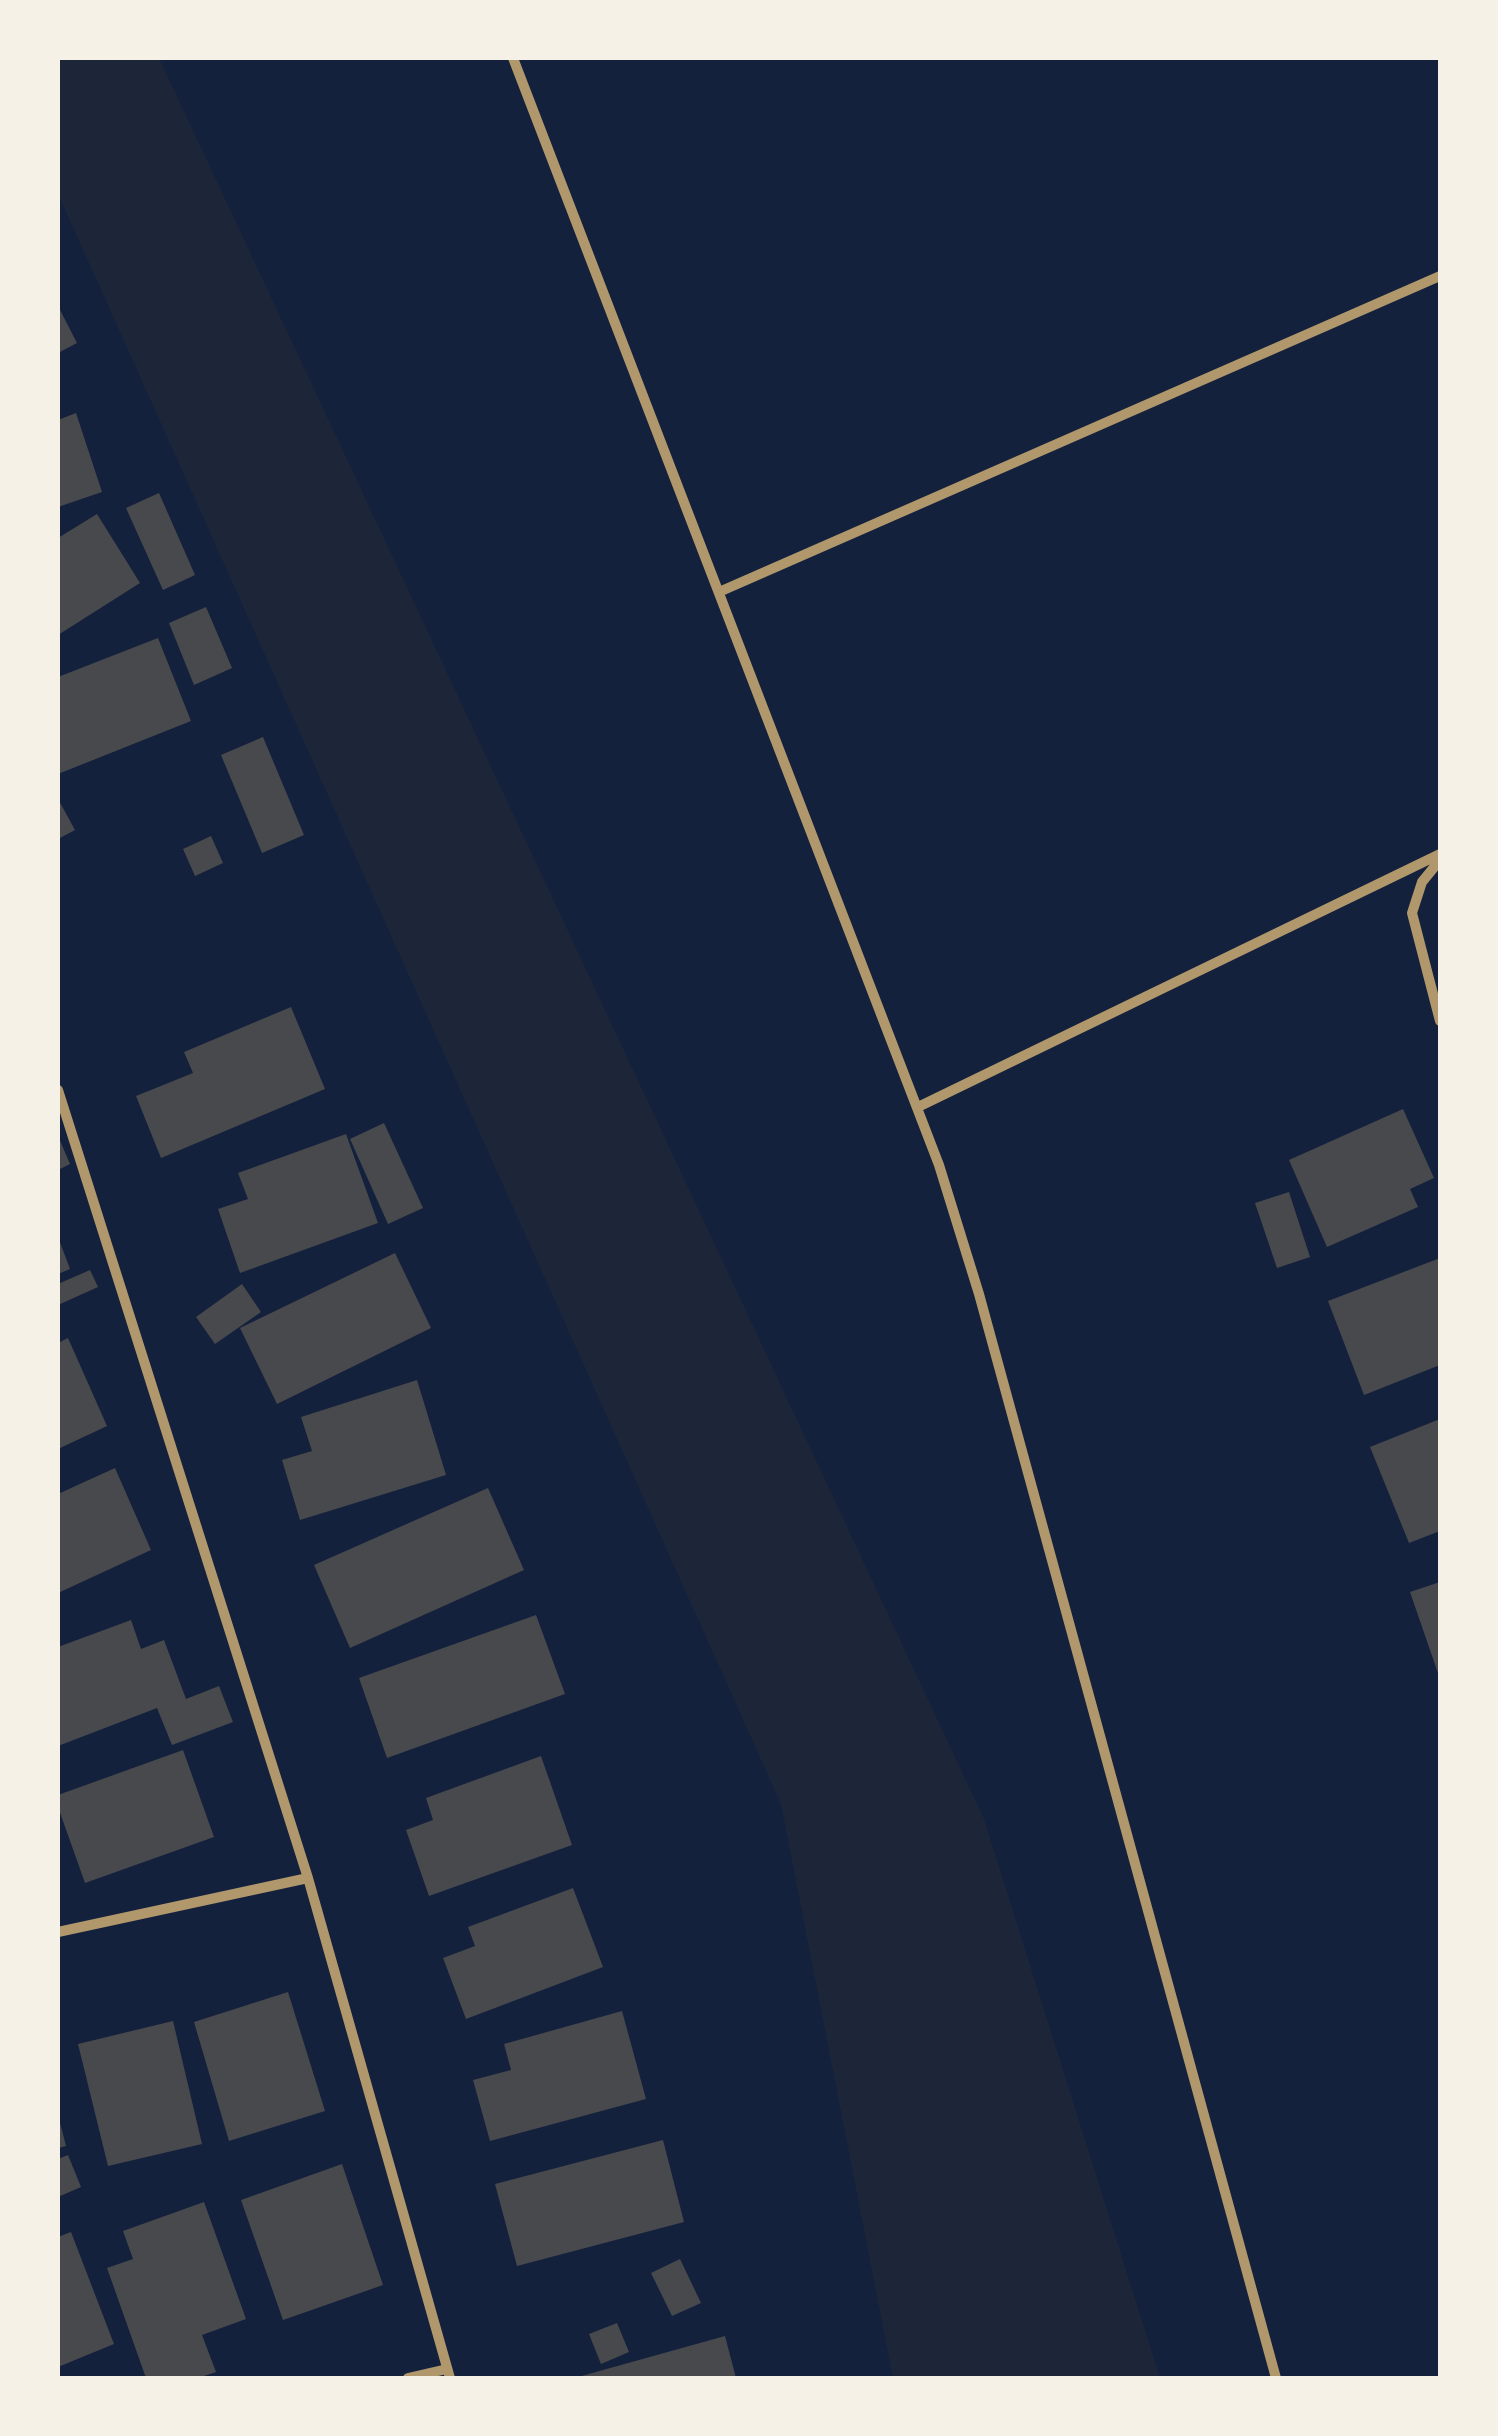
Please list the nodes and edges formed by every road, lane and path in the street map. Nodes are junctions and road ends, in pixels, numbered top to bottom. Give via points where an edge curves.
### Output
1 (513, 58) edge
2 (1440, 276) edge
3 (719, 592) junction
4 (1440, 857) edge
5 (1440, 1021) edge
6 (58, 1090) edge
7 (918, 1107) junction
8 (308, 1878) junction
9 (58, 1932) edge
10 (449, 2374) edge
11 (408, 2378) edge
12 (1276, 2378) edge

1 - 3 street
2 - 3 street
3 - 7 street
4 - 5 street via 1412,913
4 - 7 street
6 - 8 street
7 - 12 street via 979,1294
8 - 9 street
8 - 10 street
10 - 11 street

